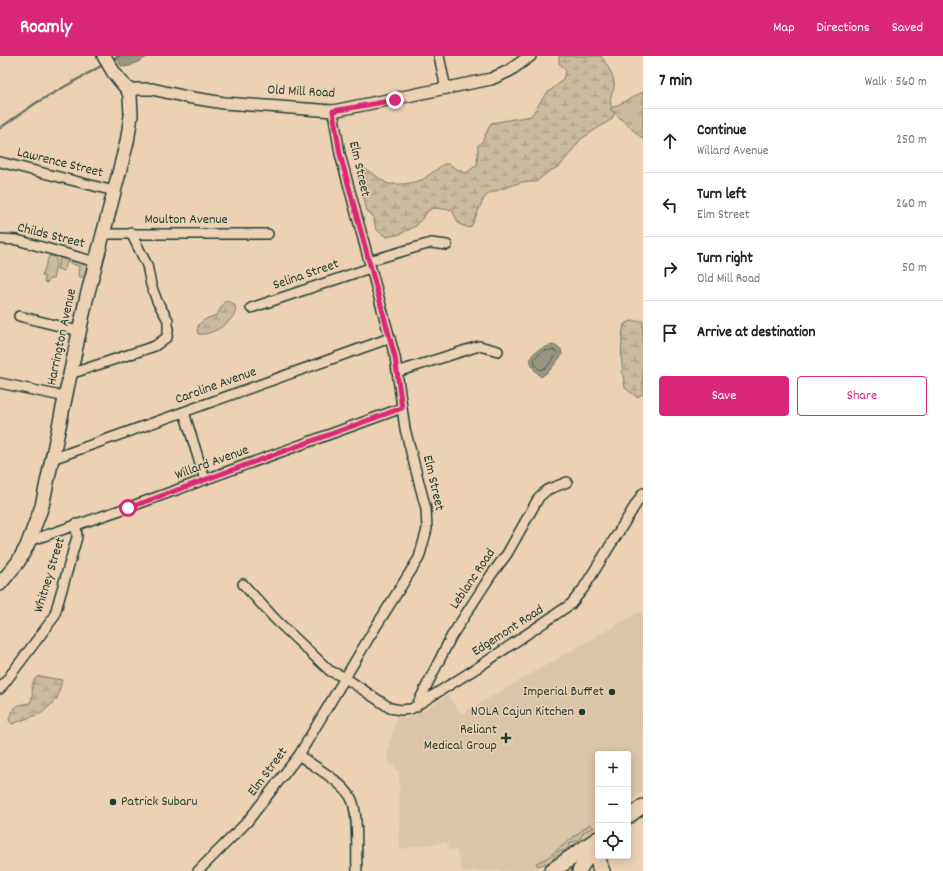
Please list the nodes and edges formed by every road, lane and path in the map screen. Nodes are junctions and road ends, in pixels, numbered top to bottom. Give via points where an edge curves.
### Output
1 (104, 56) edge
2 (438, 56) edge
3 (530, 56) edge
4 (127, 89) junction
5 (446, 89) junction
6 (333, 111) junction
7 (0, 162) edge
8 (114, 191) junction
9 (103, 234) junction
10 (131, 234) junction
11 (268, 234) dead end
12 (0, 239) edge
13 (447, 245) dead end
14 (96, 262) junction
15 (370, 265) junction
16 (251, 308) dead end
17 (19, 316) dead end
18 (79, 331) junction
19 (390, 338) junction
20 (498, 351) dead end
21 (397, 372) junction
22 (70, 374) junction
23 (0, 383) edge
24 (66, 397) junction
25 (402, 408) junction
26 (184, 412) junction
27 (52, 459) junction
28 (205, 480) junction
29 (568, 482) dead end
30 (643, 493) edge
31 (76, 524) junction
32 (30, 541) junction
33 (0, 584) edge
34 (243, 584) dead end
35 (344, 678) junction
36 (0, 689) edge
37 (416, 707) junction
38 (298, 755) junction
39 (643, 806) edge
40 (631, 815) edge
41 (595, 842) edge
42 (595, 845) edge
43 (595, 859) edge
44 (599, 859) edge
45 (198, 871) edge
46 (357, 871) edge
47 (552, 871) edge
48 (579, 871) edge
49 (587, 871) edge
50 (602, 871) edge

1 - 4 main road
2 - 5 street
3 - 5 street, Old Mill Road via 501,75
4 - 6 street, Old Mill Road via 152,89 187,98 224,103
4 - 8 main road, Harrington Avenue via 131,101 131,116
5 - 6 street, Old Mill Road
6 - 15 street, Elm Street via 340,154
7 - 8 street, Lawrence Street
8 - 9 main road, Harrington Avenue
9 - 10 street, Moulton Avenue
9 - 14 main road, Harrington Avenue
10 - 11 street, Moulton Avenue
10 - 22 street via 147,265 157,301 168,320 168,332 164,340 155,346
12 - 14 street, Childs Street via 17,240
13 - 15 street, Selina Street via 431,243
14 - 18 main road, Harrington Avenue
15 - 16 street, Selina Street
15 - 19 street, Elm Street
17 - 18 street
18 - 22 main road, Harrington Avenue
19 - 21 street, Elm Street
19 - 26 street, Caroline Avenue
20 - 21 street via 479,346
21 - 25 street, Elm Street
22 - 24 main road, Harrington Avenue
23 - 24 street
24 - 27 main road, Harrington Avenue
25 - 28 street, Willard Avenue
25 - 35 street, Elm Street via 426,509 426,538 419,558
26 - 27 street, Caroline Avenue
26 - 28 street
27 - 32 main road, Harrington Avenue via 42,506
28 - 31 street, Willard Avenue
29 - 37 street, Leblanc Road via 547,490 539,497 507,554 450,637
30 - 37 street, Edgemont Road via 571,604
31 - 32 street, Willard Avenue
31 - 36 street, Whitney Street via 77,537 54,617
32 - 33 main road, Harrington Avenue via 18,562
34 - 35 street, Edgemont Road via 313,657 330,671
35 - 37 street, Edgemont Road via 390,708 406,710
35 - 38 street, Elm Street
38 - 45 street, Elm Street via 247,822
38 - 46 street via 337,783 352,800 355,812
39 - 40 main road
41 - 47 highway
42 - 48 main road
43 - 49 main road
44 - 50 highway

